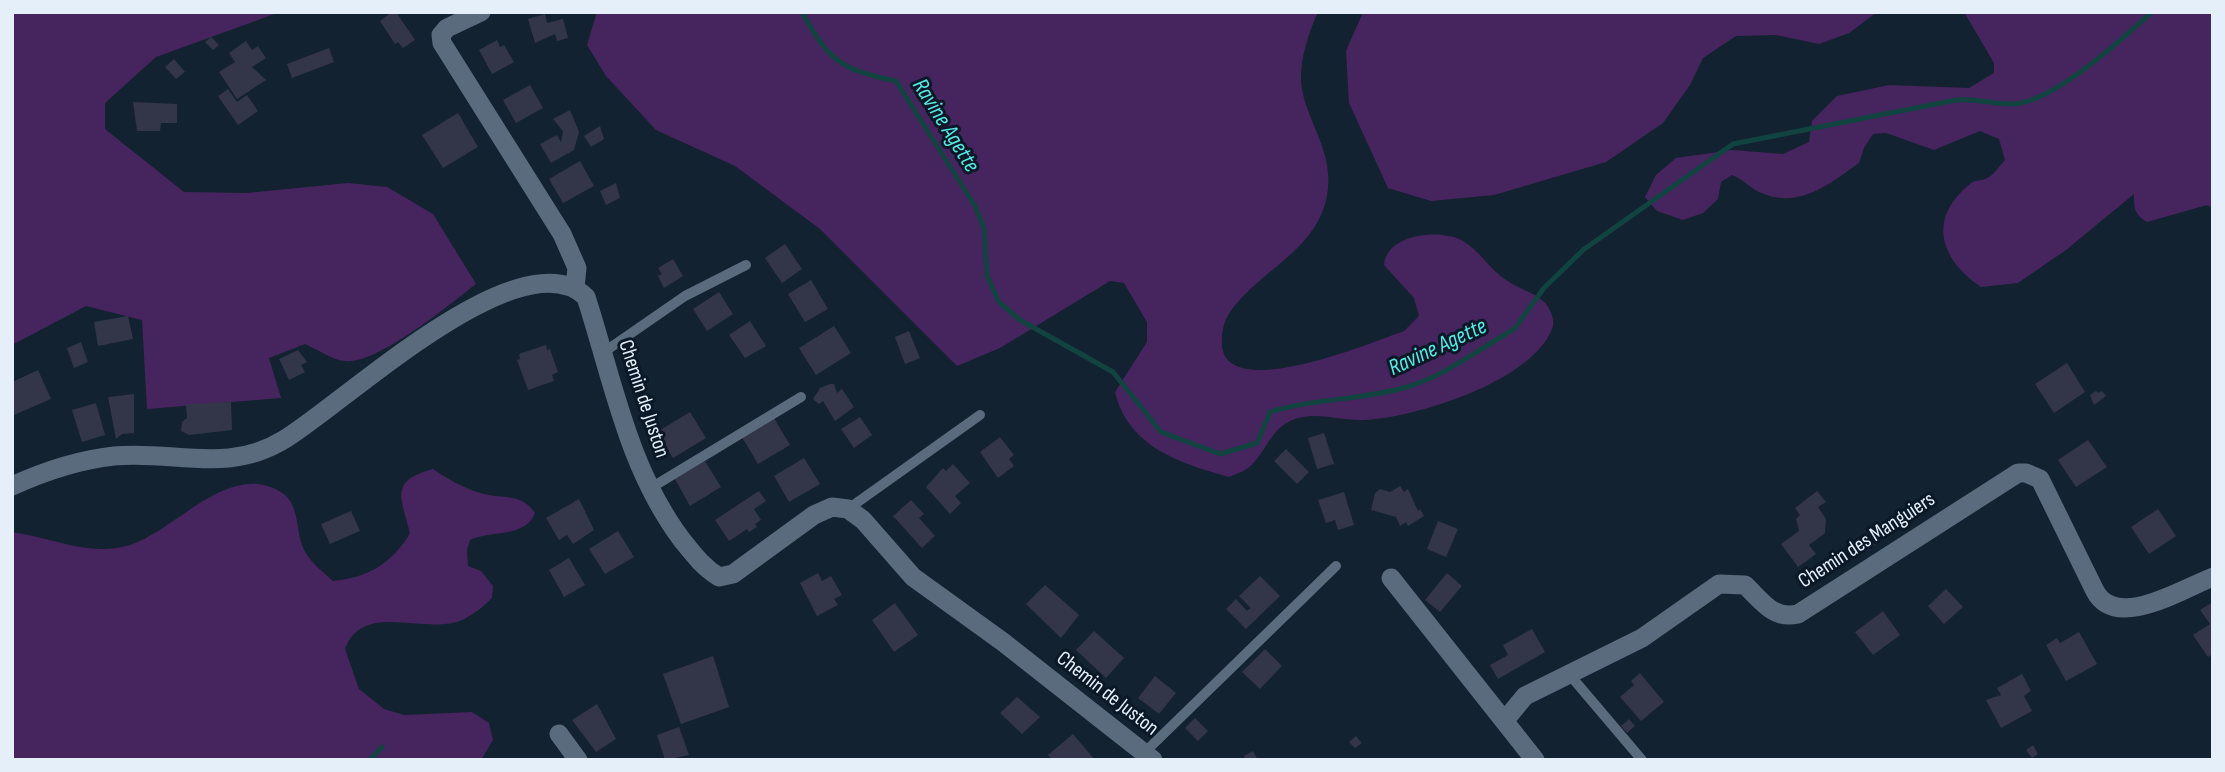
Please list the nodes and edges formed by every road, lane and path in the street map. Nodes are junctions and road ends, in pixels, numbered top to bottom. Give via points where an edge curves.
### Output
1 (481, 12) edge
2 (746, 265) dead end
3 (575, 287) junction
4 (604, 352) junction
5 (801, 397) dead end
6 (980, 415) dead end
7 (12, 486) edge
8 (649, 489) junction
9 (848, 509) junction
10 (1336, 566) dead end
11 (2213, 576) edge
12 (1391, 578) dead end
13 (1569, 674) junction
14 (1506, 719) junction
15 (559, 734) dead end
16 (1149, 756) edge
17 (579, 760) edge
18 (1535, 760) edge
19 (1642, 760) edge

1 - 3 street via 447,28 442,43 562,233 576,268
2 - 4 lane via 685,296
3 - 4 street, Chemin de Juston via 586,297
3 - 7 street via 557,283 531,286 466,309 393,357 285,440 253,454 218,461 115,456 51,468
4 - 8 street, Chemin de Juston via 627,438
5 - 8 lane
6 - 9 lane
8 - 9 street, Chemin de Juston via 705,569 719,577 733,574 814,515 832,507
9 - 16 street, Chemin de Juston via 913,577
10 - 16 lane
11 - 13 street, Chemin des Manguiers via 2130,610 2105,604 2040,479 2018,473 1798,614 1785,617 1773,612 1745,585 1719,584 1642,638
12 - 14 street
13 - 14 street, Chemin des Manguiers via 1525,696
13 - 19 lane
14 - 18 street
15 - 17 street

